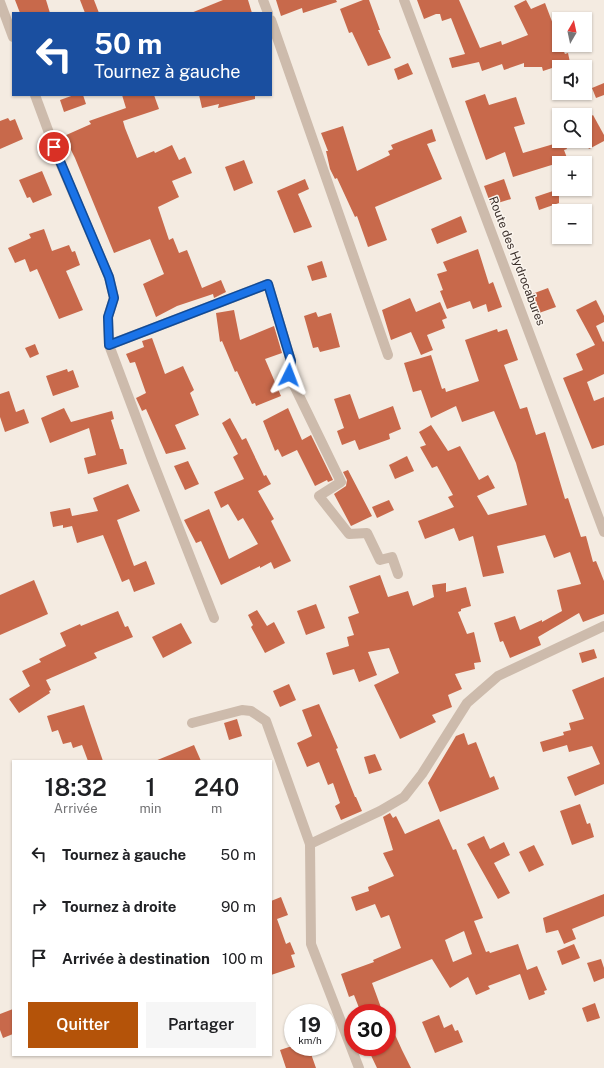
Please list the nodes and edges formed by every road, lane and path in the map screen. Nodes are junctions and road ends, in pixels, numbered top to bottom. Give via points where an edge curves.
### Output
1 (263, 0) edge
2 (404, 0) edge
3 (0, 2) edge
4 (268, 12) edge
5 (272, 23) edge
6 (12, 34) edge
7 (35, 96) edge
8 (109, 345) junction
9 (388, 355) dead end
10 (604, 532) edge
11 (398, 574) dead end
12 (214, 618) dead end
13 (604, 626) edge
14 (192, 723) dead end
15 (310, 844) junction
16 (359, 1068) edge

1 - 4 street
2 - 10 street, Route des Hydrocabures
3 - 6 street
5 - 9 street
7 - 8 street via 59,160 109,277 114,298 108,317
8 - 11 street via 268,284 291,361 289,375 341,482 319,496 349,534 367,533 380,560 392,557
8 - 12 street
13 - 15 street via 498,676 467,703 404,798
14 - 15 street via 242,710 251,711 266,721
15 - 16 street via 311,944

